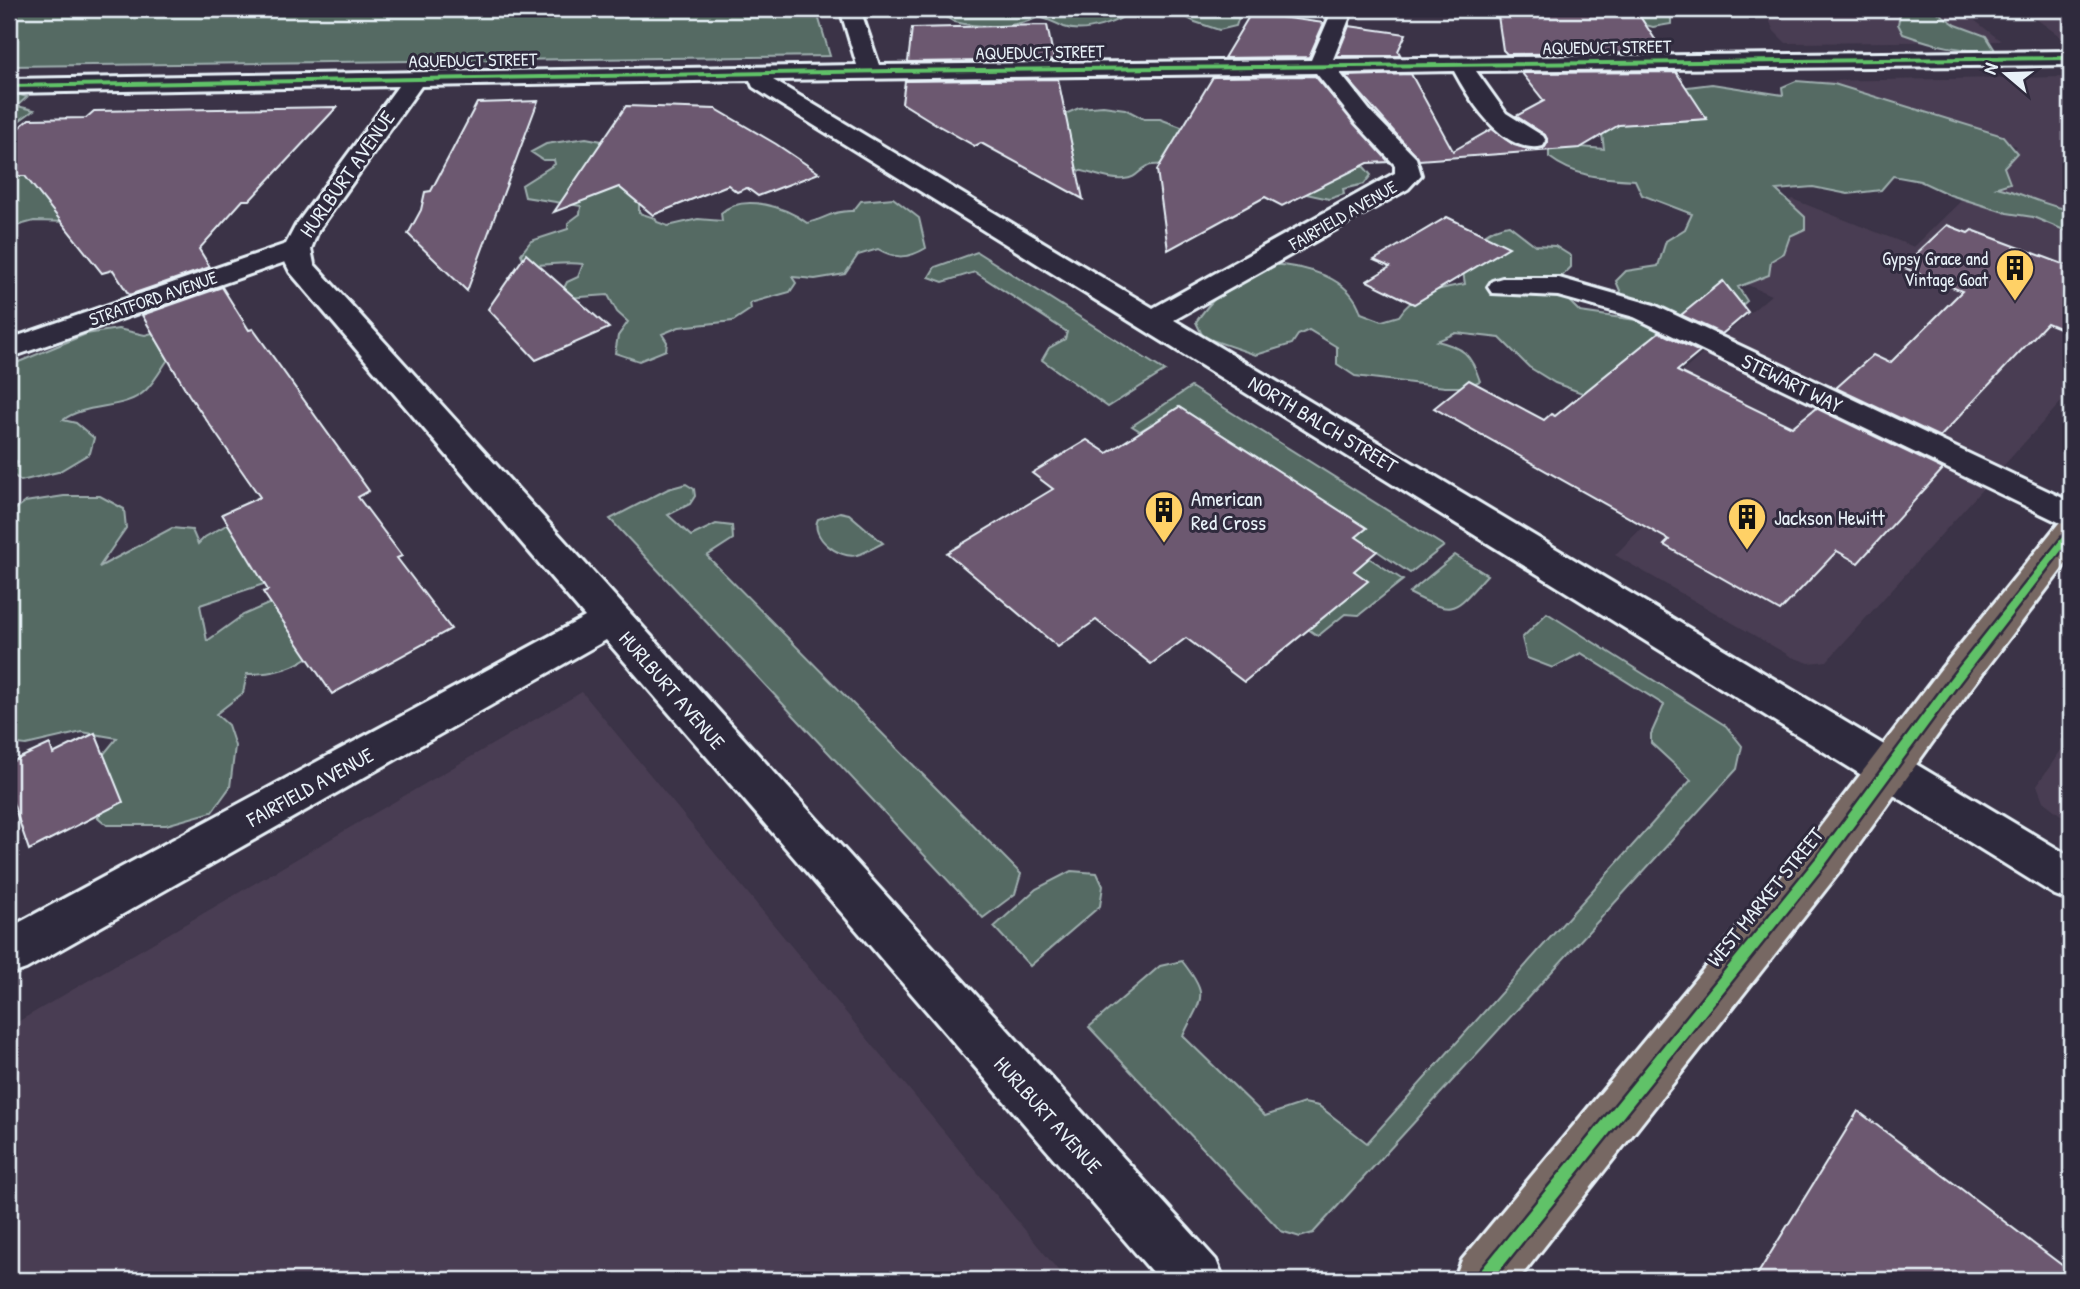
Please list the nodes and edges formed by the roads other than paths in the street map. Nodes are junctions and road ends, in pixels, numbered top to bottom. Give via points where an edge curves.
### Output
1 (850, 9) edge
2 (1343, 9) edge
3 (2071, 58) edge
4 (1461, 65) junction
5 (1321, 66) junction
6 (870, 72) junction
7 (763, 74) junction
8 (415, 78) junction
9 (9, 86) edge
10 (1534, 141) dead end
11 (297, 249) junction
12 (1502, 287) dead end
13 (1153, 320) junction
14 (9, 349) edge
15 (2071, 516) edge
16 (2071, 532) edge
17 (611, 620) junction
18 (1891, 770) junction
19 (2071, 881) edge
20 (9, 953) edge
21 (1196, 1280) edge
22 (1482, 1280) edge

1 - 6 street
2 - 5 street
3 - 4 street, AQUEDUCT STREET
4 - 5 street, AQUEDUCT STREET
4 - 10 street via 1488,110 1505,127
5 - 6 street, AQUEDUCT STREET
5 - 13 street, FAIRFIELD AVENUE via 1406,163 1408,175
6 - 7 street, AQUEDUCT STREET
7 - 8 street, AQUEDUCT STREET
7 - 13 street, NORTH BALCH STREET via 761,82 769,88
8 - 9 street, AQUEDUCT STREET
8 - 11 street, HURLBURT AVENUE via 305,231
11 - 14 street, STRATFORD AVENUE
11 - 17 street, HURLBURT AVENUE via 300,266
12 - 15 street, STEWART WAY via 1559,288 1644,311
13 - 18 street, NORTH BALCH STREET
16 - 18 main road, WEST MARKET STREET
17 - 20 street, FAIRFIELD AVENUE
17 - 21 street, HURLBURT AVENUE
18 - 19 street, NORTH BALCH STREET
18 - 22 main road, WEST MARKET STREET

